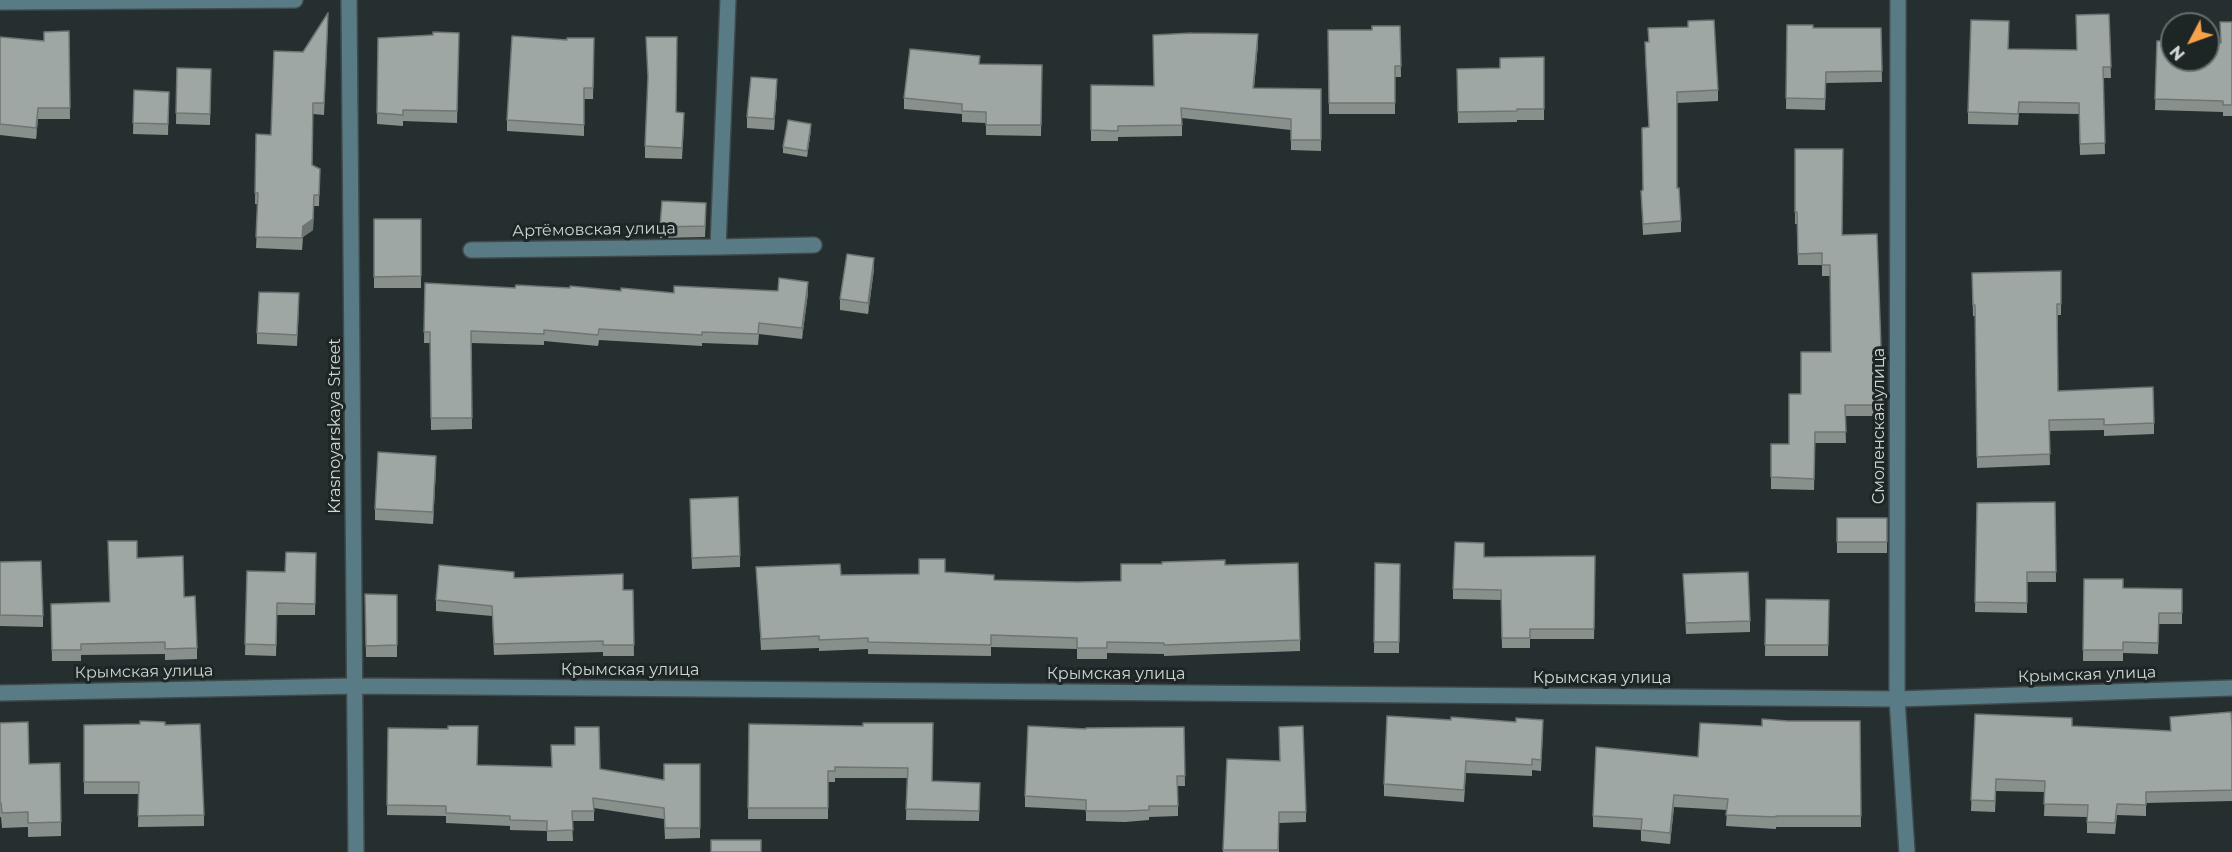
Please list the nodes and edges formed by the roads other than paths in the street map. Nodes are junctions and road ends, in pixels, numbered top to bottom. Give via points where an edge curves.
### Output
1 (295, 0) edge
2 (349, 0) edge
3 (728, 0) edge
4 (1898, 0) edge
5 (0, 2) edge
6 (814, 245) dead end
7 (718, 247) junction
8 (471, 250) dead end
9 (355, 686) junction
10 (2232, 688) edge
11 (0, 693) edge
12 (1897, 699) junction
13 (356, 852) edge
14 (1907, 852) edge

1 - 5 street
2 - 9 street, Krasnoyarskaya Street
3 - 7 street
4 - 12 street, Смоленская улица
6 - 7 street, Артёмовская улица
7 - 8 street, Артёмовская улица
9 - 11 street, Крымская улица
9 - 12 street, Крымская улица
9 - 13 street, Krasnoyarskaya Street
10 - 12 street, Крымская улица
12 - 14 street, Смоленская улица

